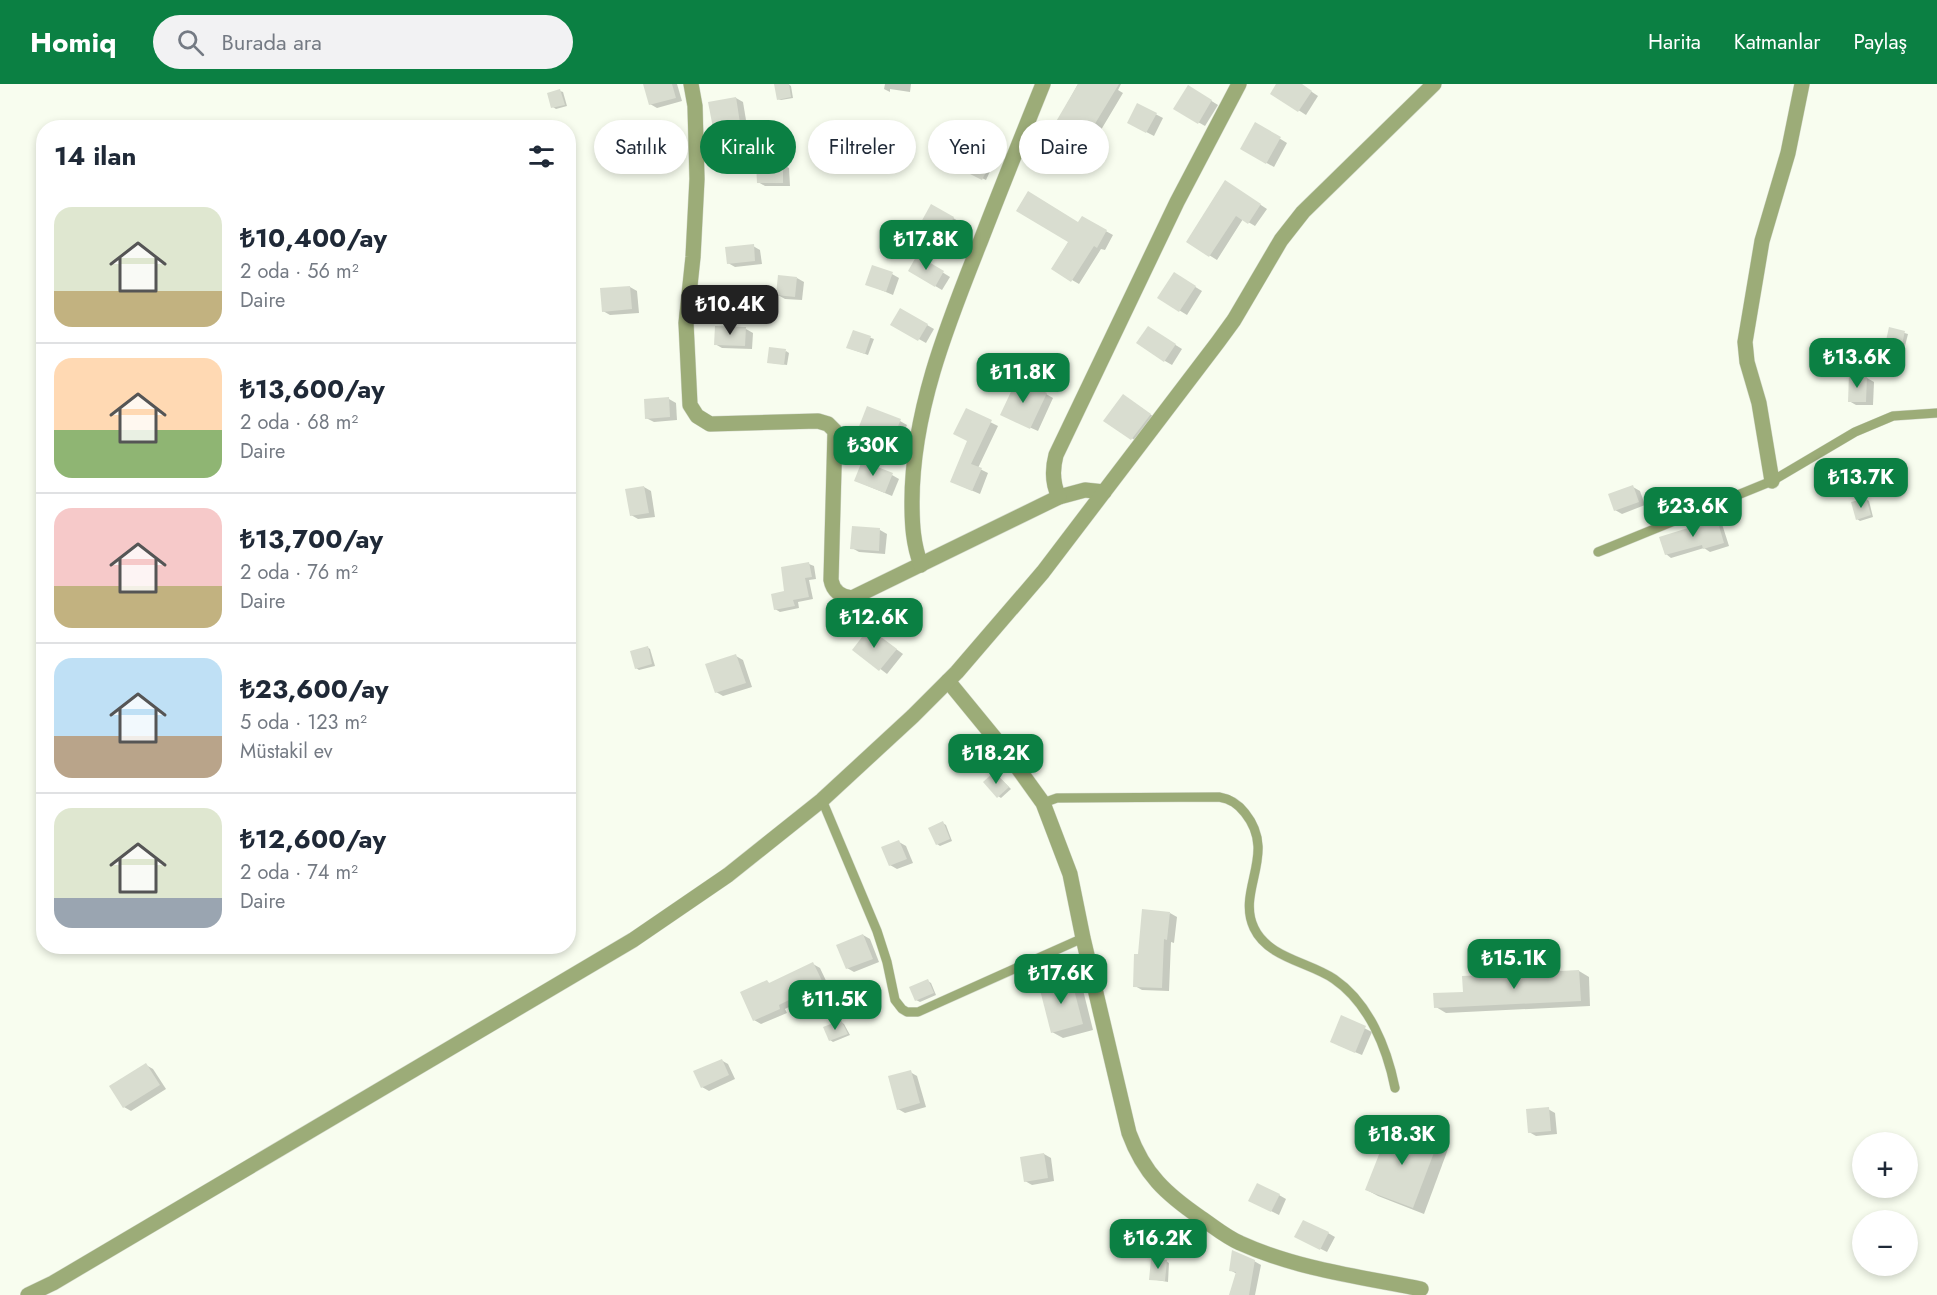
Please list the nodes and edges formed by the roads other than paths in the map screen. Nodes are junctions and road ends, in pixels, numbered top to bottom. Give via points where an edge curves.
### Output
1 (691, 84) edge
2 (1043, 84) edge
3 (1239, 84) edge
4 (1434, 84) edge
5 (1802, 84) edge
6 (1937, 413) edge
7 (1772, 481) junction
8 (1104, 492) junction
9 (1059, 498) junction
10 (1598, 552) dead end
11 (921, 565) junction
12 (948, 681) junction
13 (822, 801) junction
14 (1043, 803) junction
15 (1083, 939) junction
16 (1395, 1088) dead end
17 (1422, 1289) dead end
18 (28, 1295) edge

1 - 11 street via 696,179 686,323 689,399 693,411 710,424 818,421 832,427 835,431 831,580 834,590 842,596 852,598
2 - 11 street via 958,296 933,376 916,448 912,493 915,550
3 - 9 street via 1177,202 1056,455 1052,474
4 - 8 street via 1297,219 1228,327
5 - 7 street via 1788,153 1762,241 1745,342
6 - 7 lane via 1893,416 1855,432
7 - 10 lane
8 - 9 street via 1085,490
8 - 12 street via 1043,572
9 - 11 street
12 - 13 street
12 - 14 street
13 - 15 lane via 877,931 895,1000 907,1012 918,1012
13 - 18 street via 728,875 633,940
14 - 15 street via 1070,874
14 - 16 lane via 1056,798 1125,797 1219,797 1234,801 1253,825 1258,845 1249,903 1254,929 1266,945 1334,979 1349,993 1383,1045
15 - 17 street via 1129,1133 1141,1161 1160,1186 1238,1243 1304,1265

